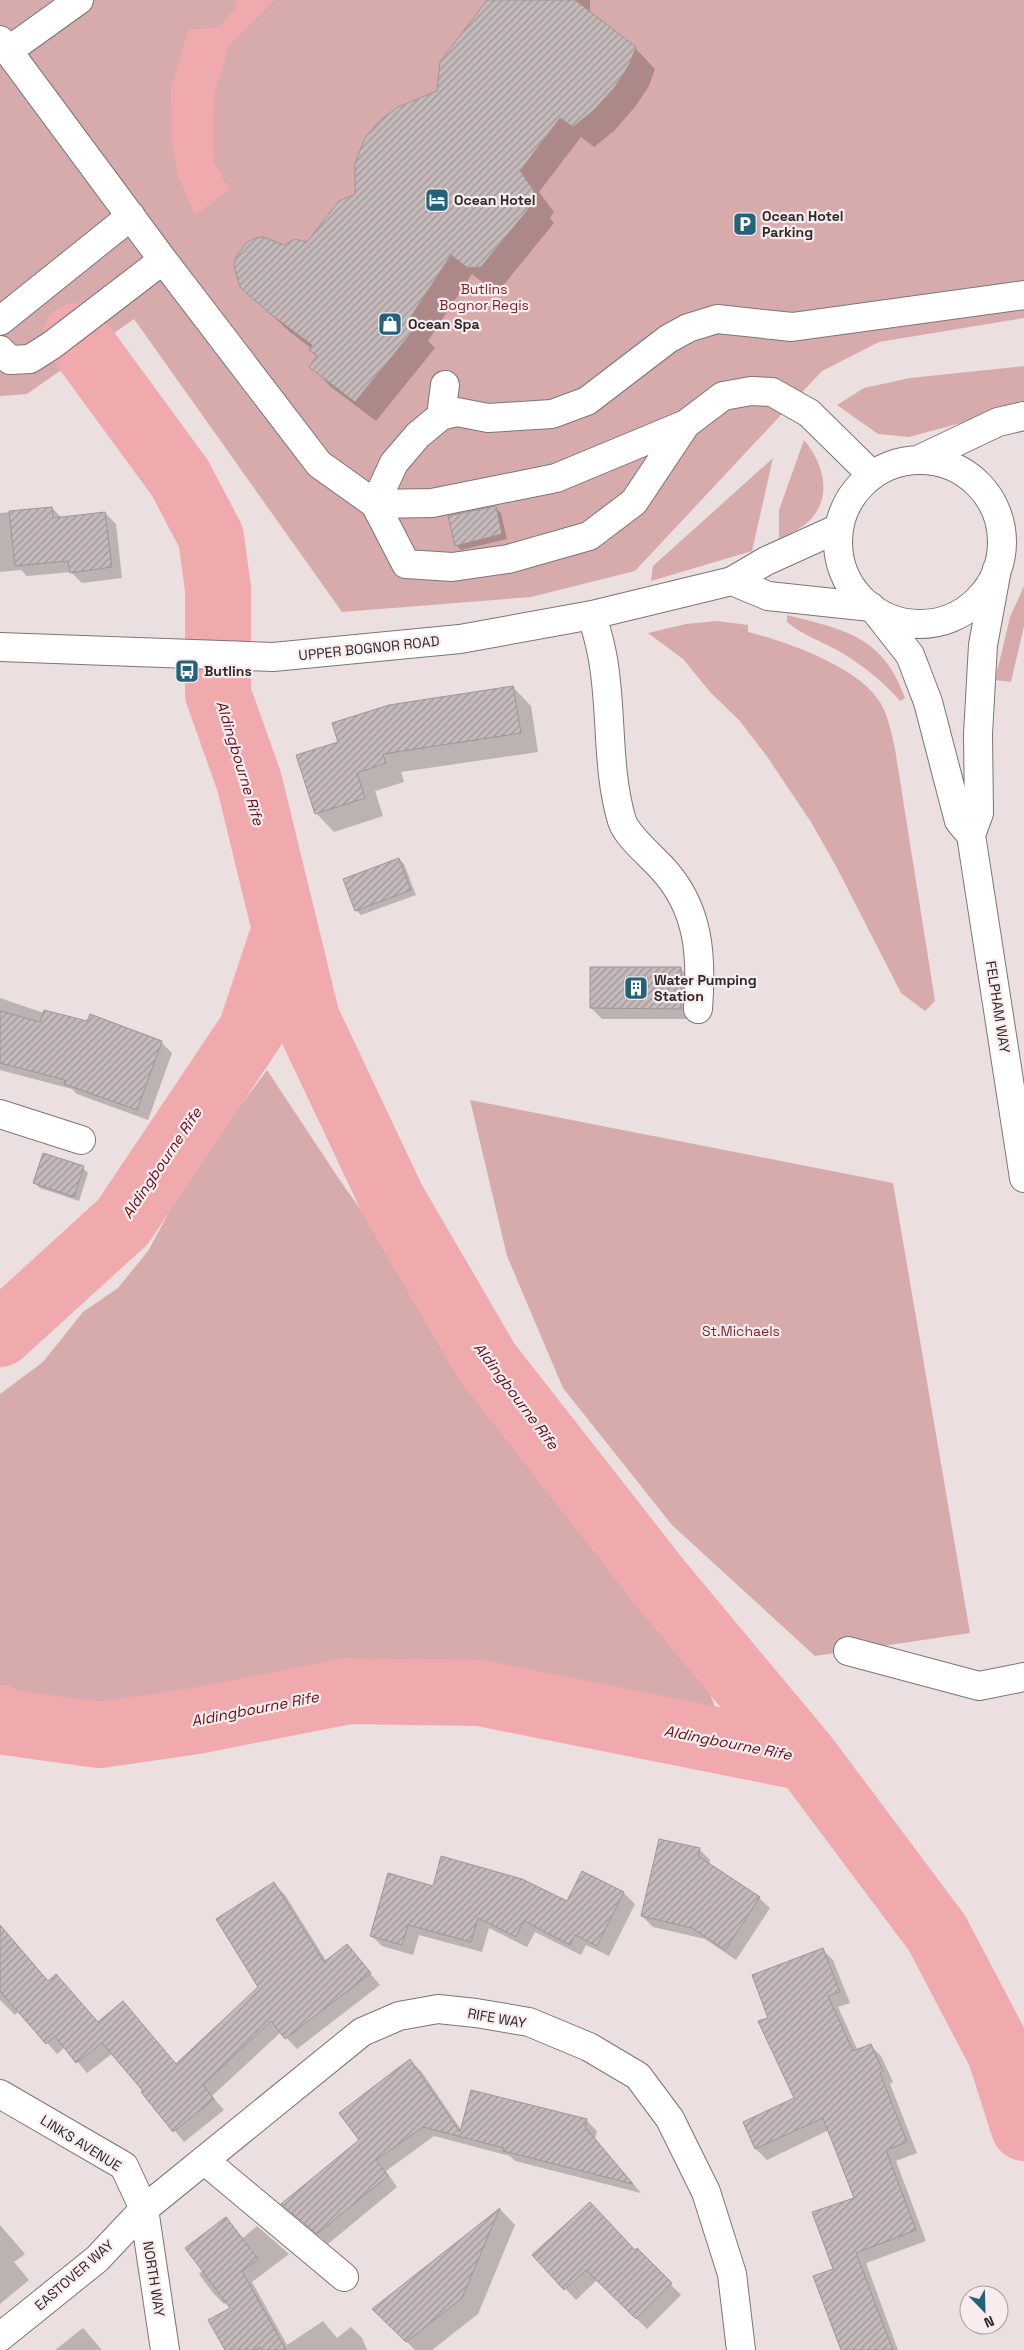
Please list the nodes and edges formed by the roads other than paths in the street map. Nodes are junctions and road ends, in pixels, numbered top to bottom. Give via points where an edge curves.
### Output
1 (79, 0) edge
2 (4, 46) edge
3 (131, 216) junction
4 (163, 260) junction
5 (1024, 295) edge
6 (0, 321) edge
7 (0, 350) edge
8 (445, 385) dead end
9 (441, 416) junction
10 (1024, 416) edge
11 (686, 424) junction
12 (918, 460) junction
13 (872, 475) junction
14 (375, 504) junction
15 (839, 528) junction
16 (1008, 548) edge
17 (732, 581) junction
18 (874, 610) junction
19 (592, 615) junction
20 (0, 647) edge
21 (971, 835) junction
22 (698, 1009) dead end
23 (0, 1114) edge
24 (81, 1140) dead end
25 (1024, 1178) edge
26 (848, 1651) dead end
27 (1024, 1677) edge
28 (0, 2094) edge
29 (204, 2160) junction
30 (144, 2209) junction
31 (344, 2277) dead end
32 (0, 2337) edge
33 (165, 2350) edge
34 (741, 2350) edge

1 - 2 street
2 - 3 street
3 - 4 street
3 - 6 street
4 - 7 street via 30,359 10,360
4 - 14 street via 319,464
5 - 9 street via 792,327 717,319 688,328 587,401 552,414 488,418 457,412
8 - 9 street
9 - 14 street via 418,435 394,463
10 - 12 street via 998,422
11 - 13 street via 722,396 751,391 772,392 809,413
11 - 14 street via 556,478 432,503
11 - 14 street via 634,502 589,536 508,558 452,567 406,564
12 - 13 street via 886,467
12 - 16 street via 948,466 974,480 996,511
13 - 15 street via 853,495
15 - 17 street, UPPER BOGNOR ROAD via 766,561
15 - 18 street via 838,551 845,574 858,595
16 - 18 street via 981,596 950,618 915,623
16 - 21 street, FELPHAM WAY via 983,645 978,734 979,813
17 - 18 street via 768,596
17 - 19 street, UPPER BOGNOR ROAD
18 - 21 street, FELPHAM WAY via 910,655 928,702 959,821
19 - 20 street, UPPER BOGNOR ROAD via 460,639 273,657
19 - 22 street via 604,666 612,774 623,823 664,869 686,903 697,932
21 - 25 street, FELPHAM WAY
23 - 24 street
26 - 27 street via 979,1686
28 - 30 street, LINKS AVENUE via 124,2166
29 - 30 street, RIFE WAY
29 - 31 street
29 - 34 street, RIFE WAY via 362,2032 376,2025 399,2016 438,2009 529,2022 589,2047 638,2076 670,2119 706,2192 732,2274
30 - 32 street, EASTOVER WAY via 97,2259
30 - 33 street, NORTH WAY

